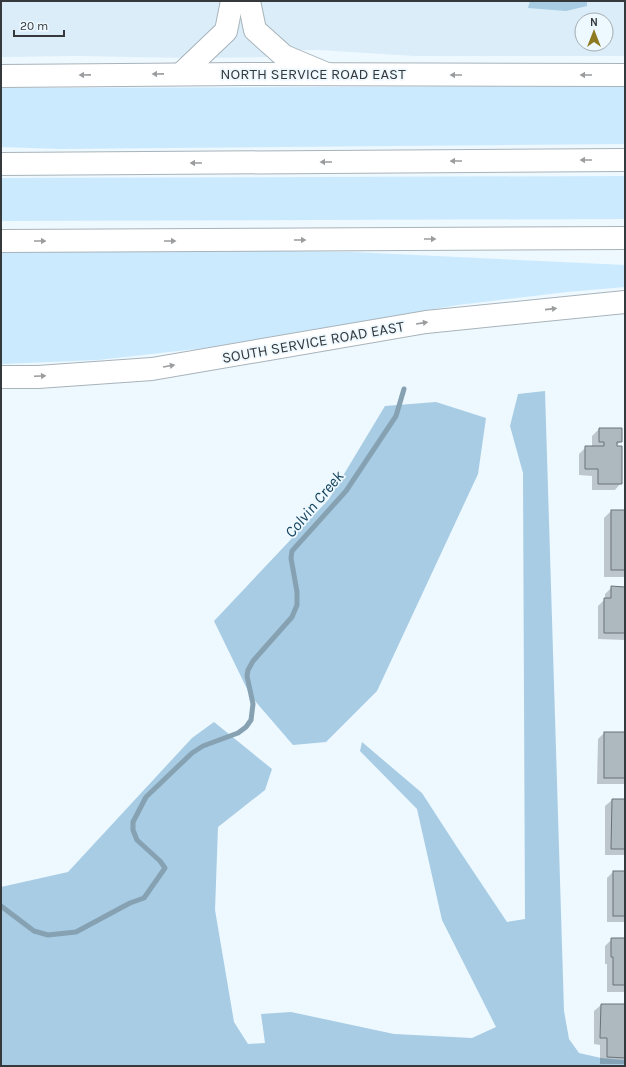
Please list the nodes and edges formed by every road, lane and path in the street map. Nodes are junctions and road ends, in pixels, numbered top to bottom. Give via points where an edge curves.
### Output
1 (232, 1) edge
2 (249, 1) edge
3 (181, 74) junction
4 (327, 74) junction
5 (1, 76) edge
6 (625, 76) edge
7 (625, 160) edge
8 (1, 164) edge
9 (625, 240) edge
10 (1, 241) edge
11 (625, 302) edge
12 (1, 377) edge

1 - 3 main road via 226,31
2 - 4 main road via 255,30 284,56
3 - 4 main road, NORTH SERVICE ROAD EAST
3 -> 5 main road, NORTH SERVICE ROAD EAST
6 -> 4 main road, NORTH SERVICE ROAD EAST
7 -> 8 main road
10 -> 9 main road
12 -> 11 main road, SOUTH SERVICE ROAD EAST via 152,369 426,322

